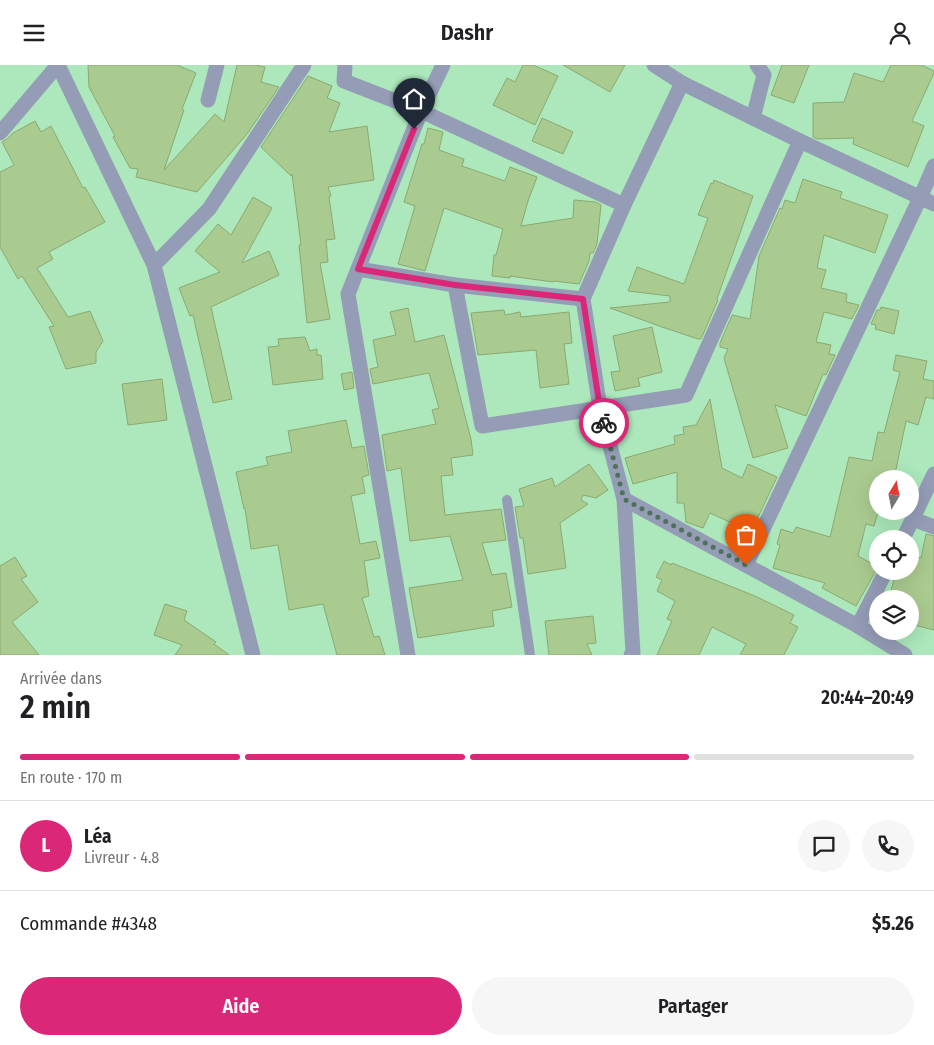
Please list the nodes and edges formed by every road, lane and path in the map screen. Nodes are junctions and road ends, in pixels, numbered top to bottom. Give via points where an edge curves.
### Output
1 (58, 65) edge
2 (217, 65) edge
3 (304, 65) edge
4 (345, 65) edge
5 (443, 65) edge
6 (654, 65) edge
7 (757, 65) edge
8 (682, 83) junction
9 (208, 100) dead end
10 (421, 111) junction
11 (752, 118) junction
12 (0, 133) edge
13 (800, 141) junction
14 (934, 166) edge
15 (927, 201) edge
16 (624, 205) junction
17 (154, 265) junction
18 (358, 269) junction
19 (455, 285) junction
20 (583, 299) junction
21 (600, 408) junction
22 (934, 474) edge
23 (624, 499) junction
24 (507, 500) dead end
25 (919, 506) edge
26 (916, 520) edge
27 (934, 527) edge
28 (746, 565) junction
29 (881, 580) edge
30 (858, 626) junction
31 (634, 654) edge
32 (253, 655) edge
33 (408, 655) edge
34 (530, 655) edge
35 (905, 655) edge

1 - 12 street
1 - 17 street
2 - 9 street
3 - 17 street via 209,209
4 - 10 street via 344,81
5 - 10 street
6 - 8 street
7 - 11 street via 764,75
8 - 11 street
8 - 16 street
10 - 16 street
10 - 18 street
11 - 13 street
13 - 15 street
13 - 21 street via 686,395
14 - 15 street
15 - 28 street
16 - 20 street
17 - 32 street
18 - 19 street
18 - 33 street via 348,293
19 - 20 street
19 - 21 street via 482,426
20 - 21 street
21 - 23 street
22 - 25 street
23 - 28 street
23 - 31 street
24 - 34 lane
26 - 27 street
28 - 30 street
29 - 30 street
30 - 35 street

